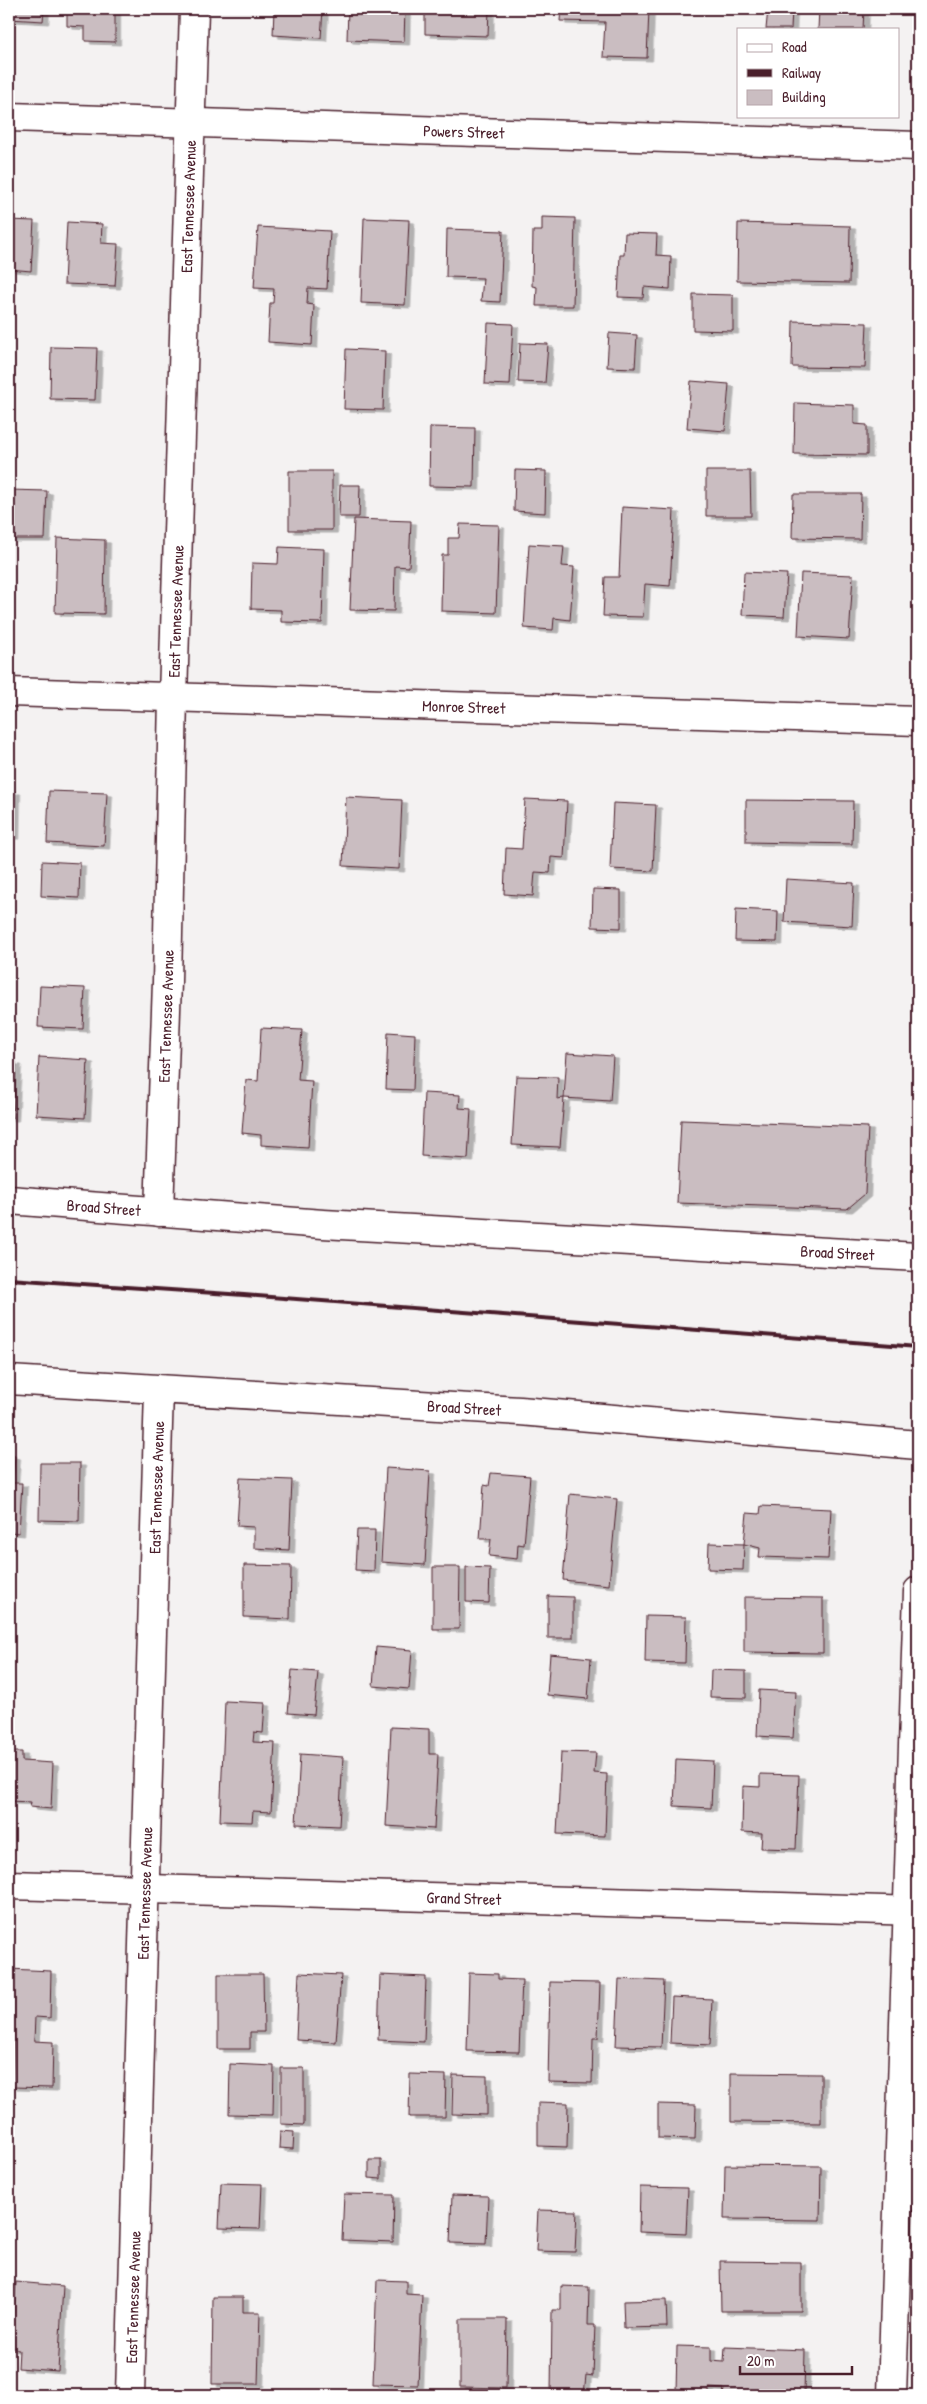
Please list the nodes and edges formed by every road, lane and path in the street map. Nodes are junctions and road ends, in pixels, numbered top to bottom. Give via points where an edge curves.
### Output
1 (194, 9) edge
2 (9, 117) edge
3 (191, 123) junction
4 (918, 146) edge
5 (9, 692) edge
6 (173, 698) junction
7 (918, 721) edge
8 (9, 1200) edge
9 (159, 1212) junction
10 (918, 1257) edge
11 (9, 1380) edge
12 (159, 1390) junction
13 (918, 1444) edge
14 (918, 1591) edge
15 (9, 1885) edge
16 (144, 1889) junction
17 (912, 1911) edge
18 (130, 2395) edge
19 (892, 2395) edge

1 - 3 street, East Tennessee Avenue
2 - 3 street, Powers Street
3 - 4 street, Powers Street
3 - 6 street, East Tennessee Avenue
5 - 6 street, Monroe Street
6 - 7 street, Monroe Street
6 - 9 street, East Tennessee Avenue
8 - 9 street, Broad Street
9 - 10 street, Broad Street
11 - 12 street, Broad Street
12 - 13 street, Broad Street via 520,1411
12 - 16 street, East Tennessee Avenue
14 - 17 street
15 - 16 street, Grand Street
16 - 17 street, Grand Street
16 - 18 street, East Tennessee Avenue
17 - 19 street

